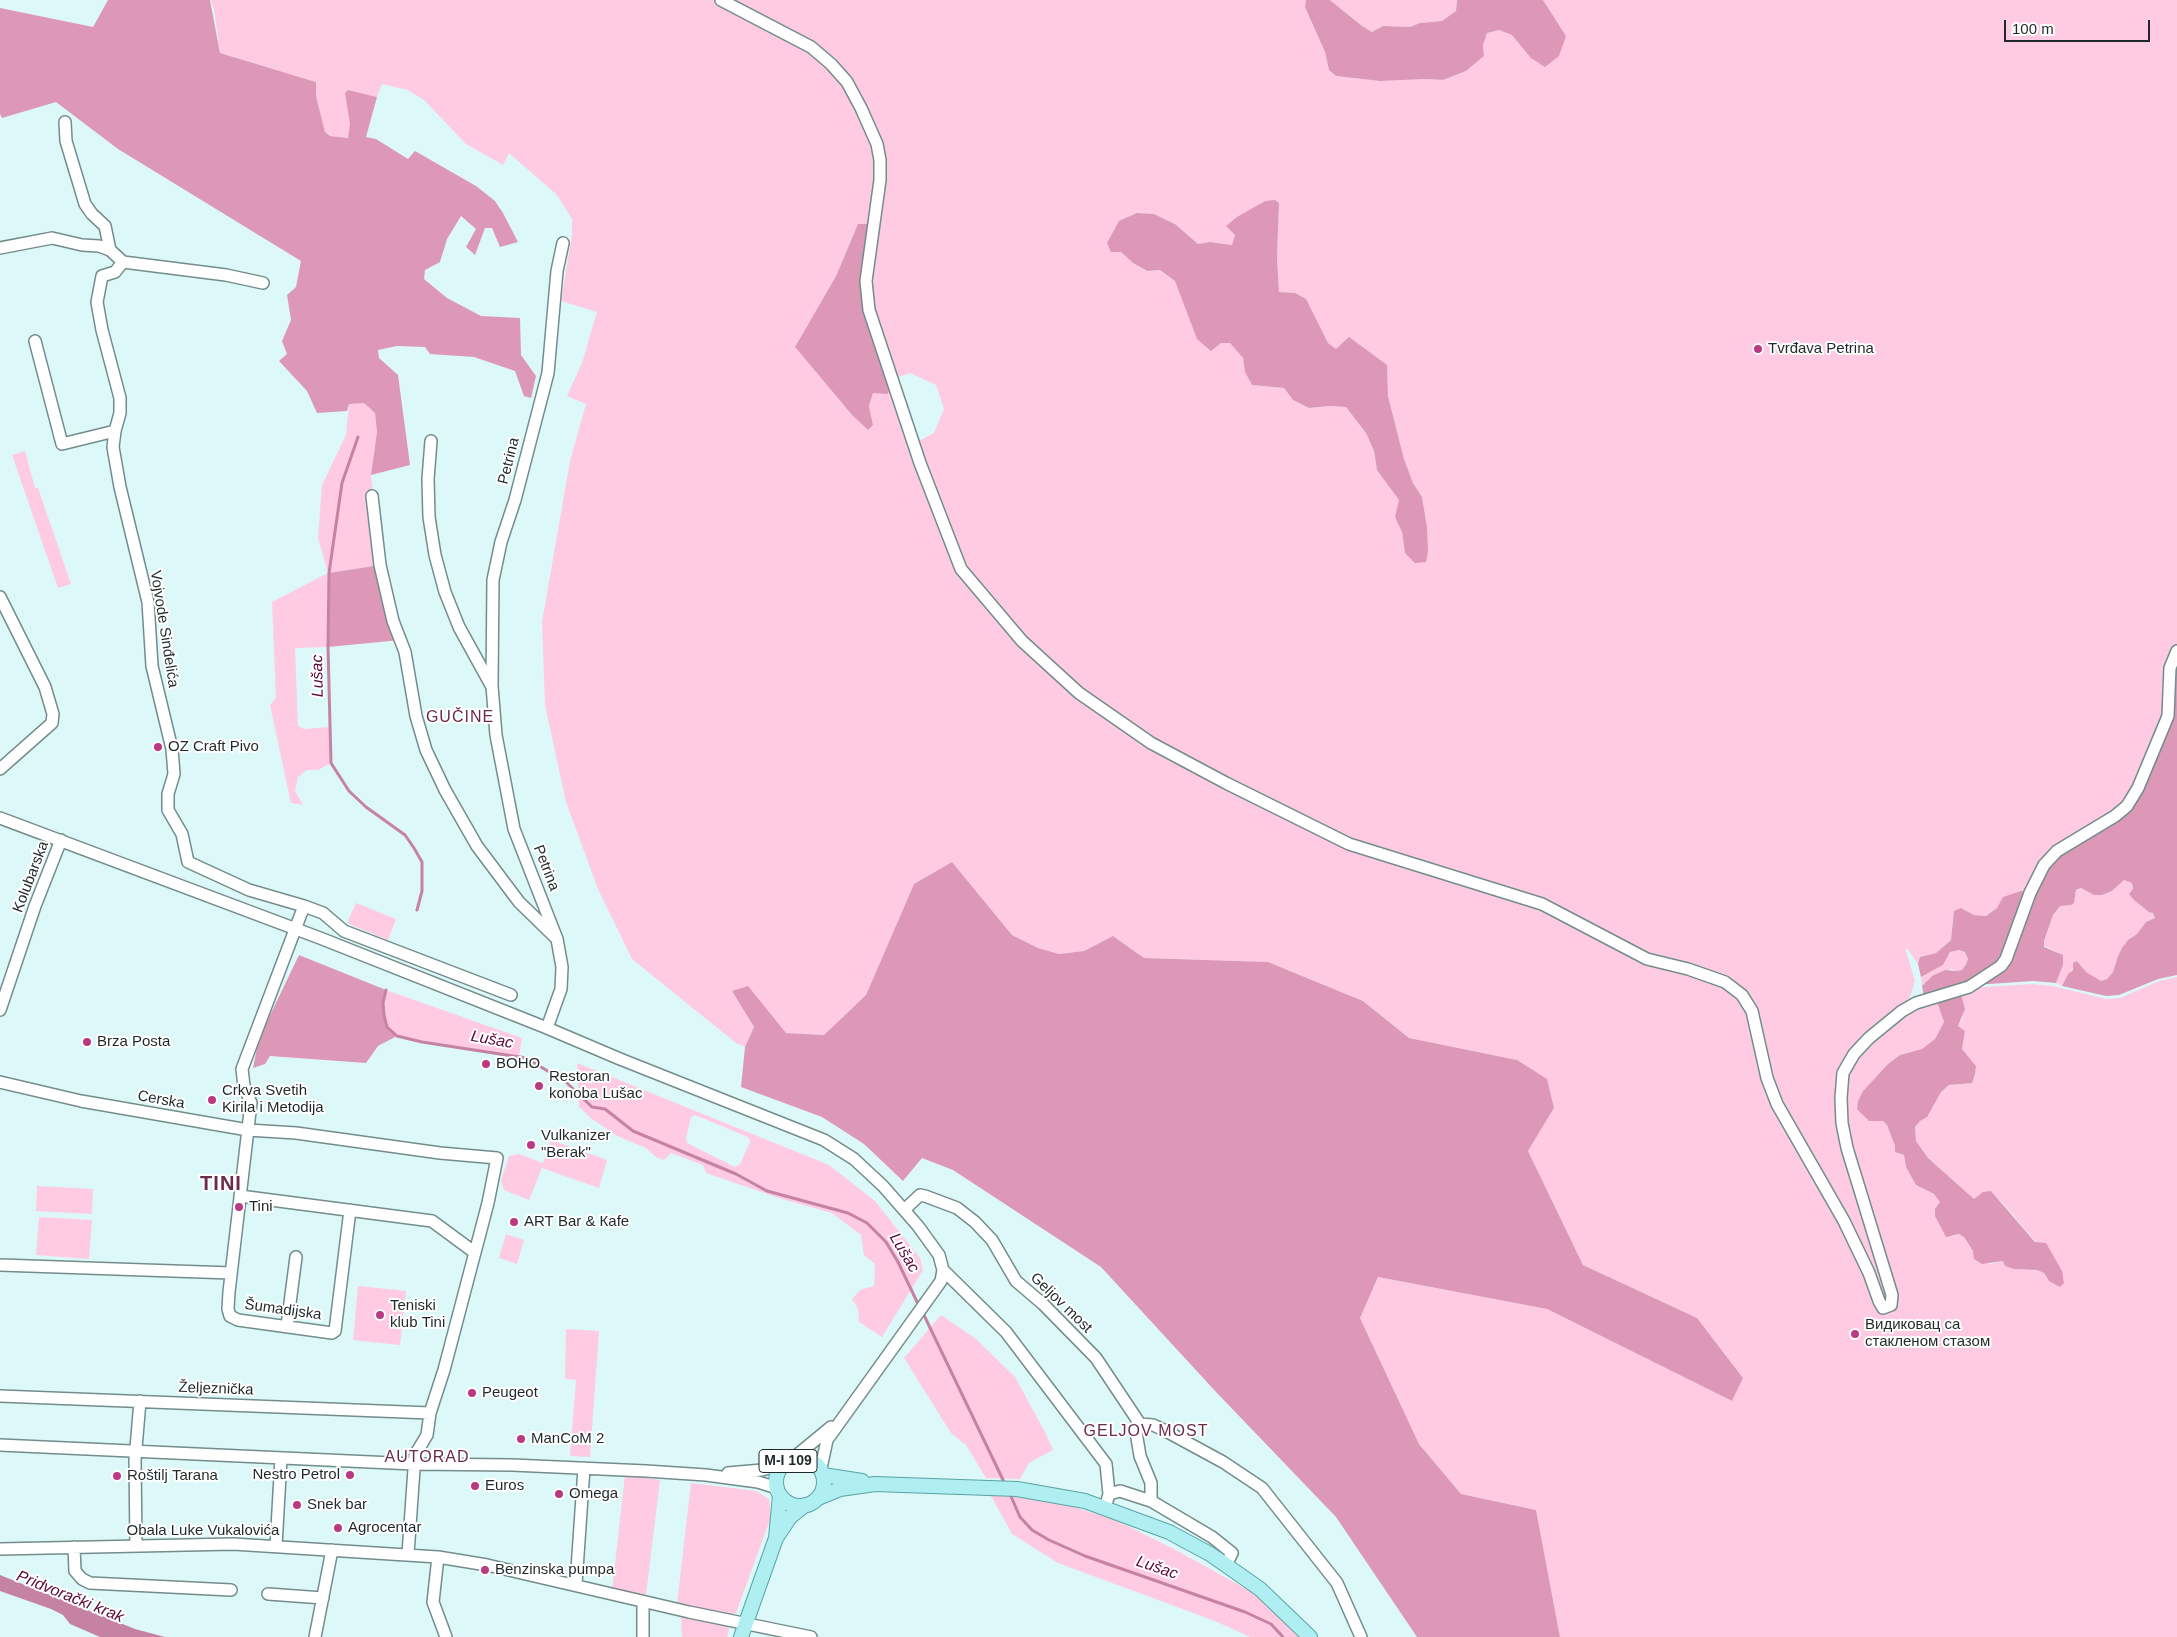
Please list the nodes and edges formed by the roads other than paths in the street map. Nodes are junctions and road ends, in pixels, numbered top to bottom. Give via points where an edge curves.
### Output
1 (721, 0) edge
2 (65, 122) dead end
3 (563, 243) dead end
4 (0, 248) edge
5 (110, 250) junction
6 (123, 262) junction
7 (263, 284) dead end
8 (35, 341) dead end
9 (115, 431) junction
10 (431, 441) dead end
11 (372, 496) dead end
12 (0, 597) edge
13 (2177, 651) edge
14 (492, 686) junction
15 (0, 769) edge
16 (0, 818) edge
17 (61, 840) junction
18 (304, 906) junction
19 (295, 929) junction
20 (557, 939) junction
21 (511, 995) dead end
22 (0, 1010) edge
23 (547, 1028) junction
24 (0, 1082) edge
25 (248, 1130) junction
26 (240, 1196) junction
27 (350, 1210) junction
28 (904, 1210) junction
29 (474, 1252) junction
30 (296, 1257) dead end
31 (0, 1265) edge
32 (943, 1270) junction
33 (231, 1272) junction
34 (286, 1326) junction
35 (0, 1396) edge
36 (140, 1401) junction
37 (430, 1413) junction
38 (843, 1415) junction
39 (1140, 1424) junction
40 (0, 1445) edge
41 (136, 1451) junction
42 (281, 1458) junction
43 (788, 1461) junction
44 (414, 1464) junction
45 (584, 1468) junction
46 (822, 1472) junction
47 (706, 1475) junction
48 (875, 1484) junction
49 (779, 1491) junction
50 (1110, 1494) junction
51 (812, 1501) junction
52 (1151, 1502) junction
53 (1105, 1508) junction
54 (776, 1538) junction
55 (136, 1546) junction
56 (276, 1546) junction
57 (74, 1547) junction
58 (0, 1549) edge
59 (332, 1550) junction
60 (408, 1554) junction
61 (438, 1557) junction
62 (1226, 1565) junction
63 (576, 1584) junction
64 (231, 1590) dead end
65 (268, 1594) dead end
66 (323, 1598) junction
67 (643, 1602) junction
68 (743, 1630) edge
69 (315, 1637) edge
70 (446, 1637) edge
71 (643, 1637) edge
72 (811, 1637) edge
73 (1310, 1637) edge
74 (1361, 1637) edge

1 - 13 street via 811,47 847,82 861,108 877,144 880,180 866,281 869,310 920,463 961,569 1022,642 1079,692 1151,743 1349,844 1542,904 1647,959 1724,982 1742,995 1752,1012 1766,1078 1777,1104 1844,1221 1883,1308 1891,1305 1892,1296 1847,1148 1842,1123 1843,1074 1854,1054 1902,1011 1916,1003 1969,987 2001,966 2044,865 2057,851 2115,816 2127,806 2138,788 2168,716 2170,668
2 - 5 street via 66,141 85,204 105,226
3 - 14 street, Petrina via 557,271 548,373 493,580
4 - 5 street via 52,238
5 - 6 street
6 - 7 street via 226,275
6 - 9 street, Vojvode Sinđelića via 115,272 102,276 97,302 120,398
8 - 9 street via 62,444
9 - 18 street, Vojvode Sinđelića via 113,447 120,487 148,602 152,666 172,749 174,774 168,794 168,810 182,834 186,858 193,865 249,890
10 - 14 street, Petrina via 429,517 435,555 459,627
11 - 20 street via 380,565 393,621 405,652 416,716 426,750 477,846 519,902
12 - 15 street via 38,671 53,714 52,723
14 - 20 street, Petrina via 496,735 514,829
16 - 17 street
17 - 19 street
17 - 22 street, Kolubarska
18 - 19 street
18 - 21 street via 323,913 344,931
19 - 23 street
19 - 25 street via 242,1070 251,1103
20 - 23 street, Petrina via 562,967 561,988
23 - 28 street via 824,1140 854,1159
24 - 25 street, Cerska via 82,1101
25 - 26 street
25 - 29 street, Cerska via 498,1158
26 - 27 street
26 - 33 street
27 - 29 street via 432,1221
27 - 34 street, Šumadijska via 335,1331
28 - 32 street via 938,1255
28 - 39 street, Geljov most via 920,1196 925,1196 957,1208 975,1222 992,1240 1016,1281 1096,1358
29 - 37 street
30 - 34 street
31 - 33 street
32 - 38 street via 941,1281 928,1301
32 - 50 street via 1006,1332 1106,1464
33 - 34 street, Šumadijska via 230,1316 238,1320
35 - 36 street, Željeznička
36 - 37 street, Željeznička
36 - 41 street
37 - 44 street via 427,1435
38 - 43 street
38 - 46 street via 827,1440
39 - 52 street via 1136,1429 1137,1438 1151,1483
39 - 74 street via 1164,1430 1223,1462 1262,1488 1337,1583
40 - 41 street
41 - 42 street
41 - 55 street
42 - 44 street
42 - 56 street
43 - 46 main road, M-I 109 via 807,1459
43 - 47 street via 748,1472
43 - 49 main road, M-I 109 via 778,1474
44 - 45 street
44 - 60 street
45 - 47 street
45 - 63 street
46 - 48 main road, M-I 109
46 - 51 main road, M-I 109 via 822,1491
47 - 49 street via 758,1482
48 - 51 main road, M-I 109 via 840,1489
48 - 53 main road, M-I 109 via 1017,1489 1071,1498
49 - 51 main road, M-I 109 via 791,1504
49 - 54 main road, M-I 109
50 - 52 street via 1120,1490
50 - 53 street
51 - 54 main road, M-I 109 via 790,1517
52 - 62 street via 1212,1537 1232,1553
53 - 62 main road, M-I 109 via 1183,1538
54 - 68 main road, M-I 109
55 - 56 street, Obala Luke Vukalovića
55 - 57 street, Obala Luke Vukalovića
56 - 59 street, Obala Luke Vukalovića
57 - 58 street, Obala Luke Vukalovića
57 - 64 street via 75,1571 90,1583
59 - 60 street, Obala Luke Vukalovića
59 - 66 street
60 - 61 street, Obala Luke Vukalovića
61 - 63 street, Obala Luke Vukalovića
61 - 70 street via 433,1602
62 - 73 main road, M-I 109 via 1260,1589
63 - 67 street, Obala Luke Vukalovića
65 - 66 street
66 - 69 street
67 - 68 street, Obala Luke Vukalovića
67 - 71 street
68 - 72 street, Obala Luke Vukalovića

